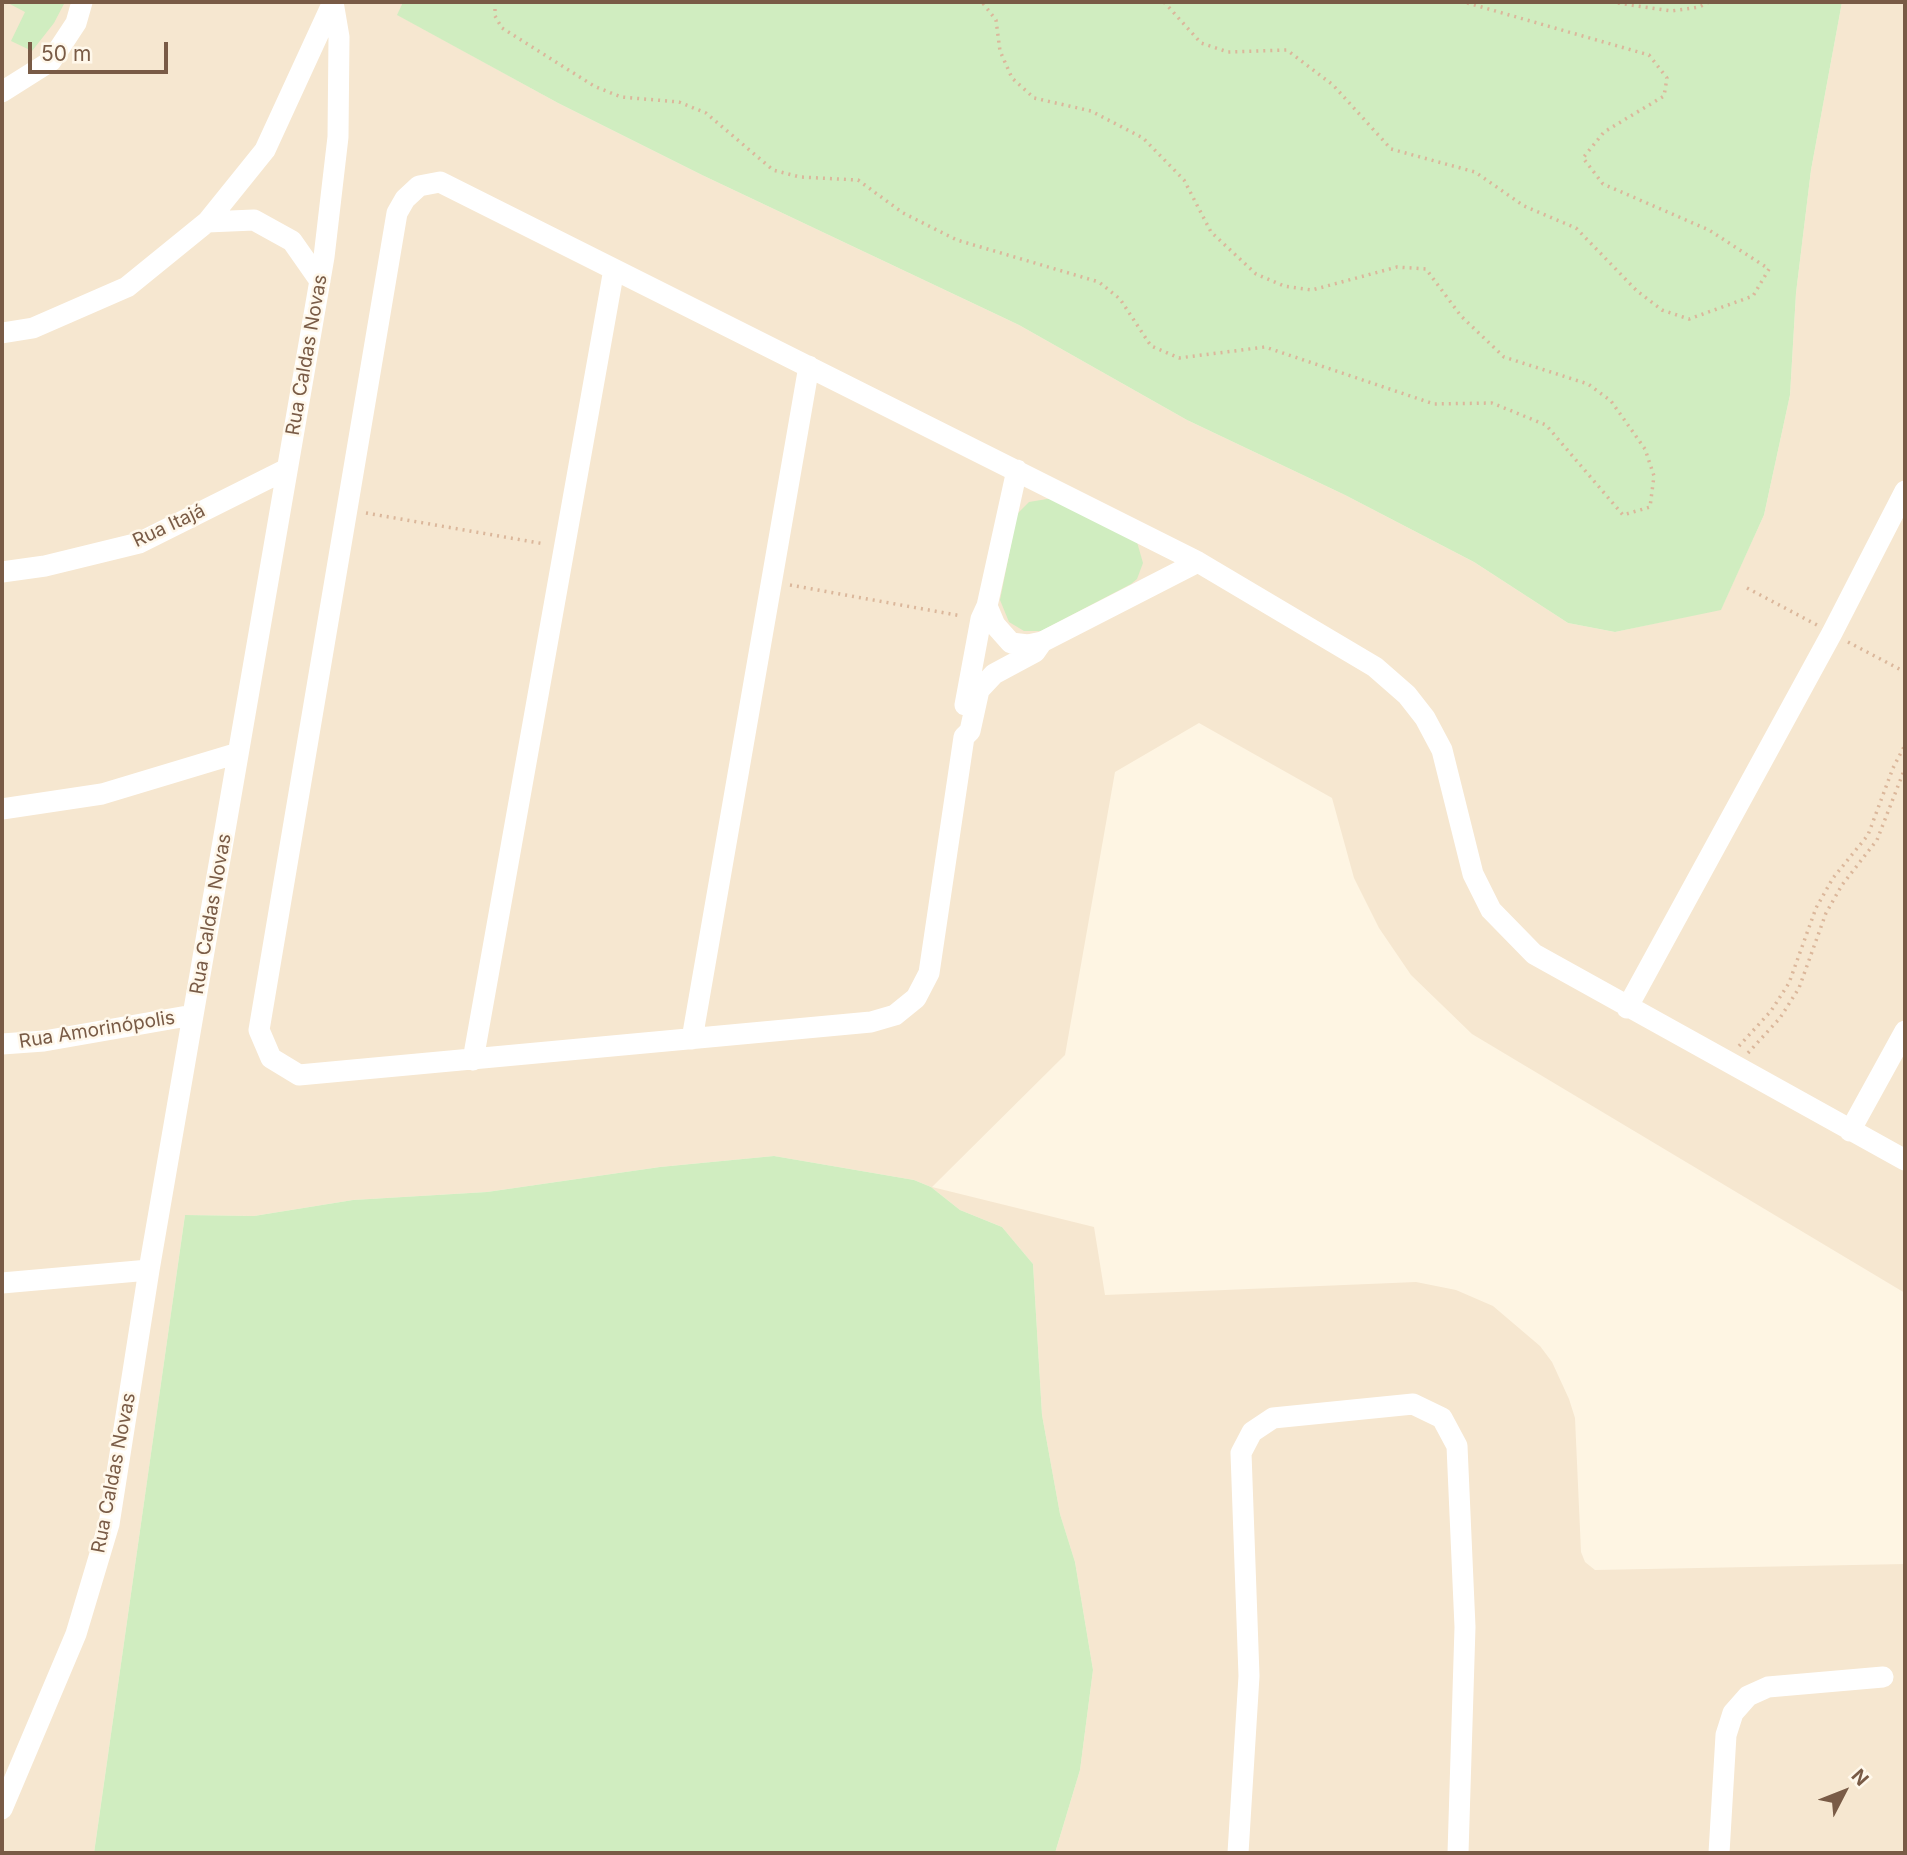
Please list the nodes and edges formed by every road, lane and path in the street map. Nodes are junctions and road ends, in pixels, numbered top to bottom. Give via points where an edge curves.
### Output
1 (82, 2) edge
2 (333, 2) edge
3 (495, 2) edge
4 (982, 2) edge
5 (1164, 2) edge
6 (1464, 2) edge
7 (1611, 2) edge
8 (1709, 2) edge
9 (2, 92) edge
10 (208, 222) junction
11 (614, 269) junction
12 (320, 281) junction
13 (2, 333) edge
14 (808, 366) junction
15 (287, 469) junction
16 (1017, 470) junction
17 (1905, 491) edge
18 (347, 510) junction
19 (564, 548) junction
20 (1198, 562) junction
21 (2, 572) edge
22 (771, 581) junction
23 (984, 612) junction
24 (1042, 642) junction
25 (964, 737) junction
26 (1905, 745) edge
27 (238, 753) junction
28 (1905, 768) edge
29 (2, 809) edge
30 (1627, 1008) junction
31 (193, 1015) junction
32 (1905, 1031) edge
33 (692, 1039) junction
34 (2, 1044) edge
35 (473, 1060) junction
36 (1729, 1064) junction
37 (1850, 1131) junction
38 (1905, 1160) edge
39 (149, 1270) junction
40 (2, 1283) edge
41 (1883, 1677) dead end
42 (2, 1809) edge
43 (1238, 1853) edge
44 (1458, 1853) edge
45 (1719, 1853) edge

1 - 9 street via 76,23 51,61
2 - 10 street via 265,150
2 - 12 street, Rua Caldas Novas via 339,37 338,138
3 - 4 path via 495,16 502,28 594,86 621,97 679,102 706,113 773,170 800,177 858,180 903,213 957,240 1099,282 1120,299 1151,346 1180,358 1265,346 1434,404 1492,403 1546,425 1623,515 1650,507 1654,476 1645,449 1611,401 1588,384 1504,358 1461,316 1426,269 1397,267 1312,289 1284,286 1256,274 1211,232 1184,180 1143,138 1091,111 1034,98 1012,78 1000,51 996,20
5 - 6 path via 1201,43 1228,52 1287,50 1333,85 1391,149 1475,172 1524,206 1576,228 1637,291 1662,310 1689,319 1753,296 1769,269 1709,230 1603,184 1583,158 1604,132 1664,96 1667,78 1648,55
7 - 8 path via 1671,11
10 - 12 street via 254,220 292,241
10 - 13 street via 127,286 33,328
11 - 14 street
11 - 18 street via 440,182 419,186 397,213
11 - 19 street
12 - 15 street, Rua Caldas Novas
14 - 16 street
14 - 22 street
15 - 21 street, Rua Itajá via 139,543
15 - 27 street, Rua Caldas Novas
16 - 20 street
16 - 23 street
17 - 30 street
18 - 19 path
18 - 35 street via 259,1030 271,1058 299,1075
19 - 35 street
20 - 24 street
20 - 30 street via 1375,667 1407,695 1442,750 1473,874 1492,910 1534,954
22 - 23 path
22 - 33 street
23 - 24 street via 1012,643
23 - 25 street via 960,729
24 - 25 street via 1035,652 984,682 970,731
25 - 33 street via 929,973 916,998 895,1014 872,1021
26 - 36 path via 1868,835 1833,878 1816,908 1785,990
27 - 29 street via 102,794
27 - 31 street, Rua Caldas Novas
28 - 36 path via 1877,840 1826,913 1799,988 1780,1018
30 - 36 street
31 - 34 street, Rua Amorinópolis
31 - 39 street, Rua Caldas Novas
32 - 37 street
33 - 35 street
36 - 37 street
37 - 38 street
39 - 40 street
39 - 42 street, Rua Caldas Novas via 109,1524 76,1634
41 - 45 street via 1768,1687 1748,1696 1733,1713 1726,1735
43 - 44 street via 1249,1675 1241,1453 1252,1432 1273,1418 1413,1404 1442,1418 1457,1446 1465,1627

